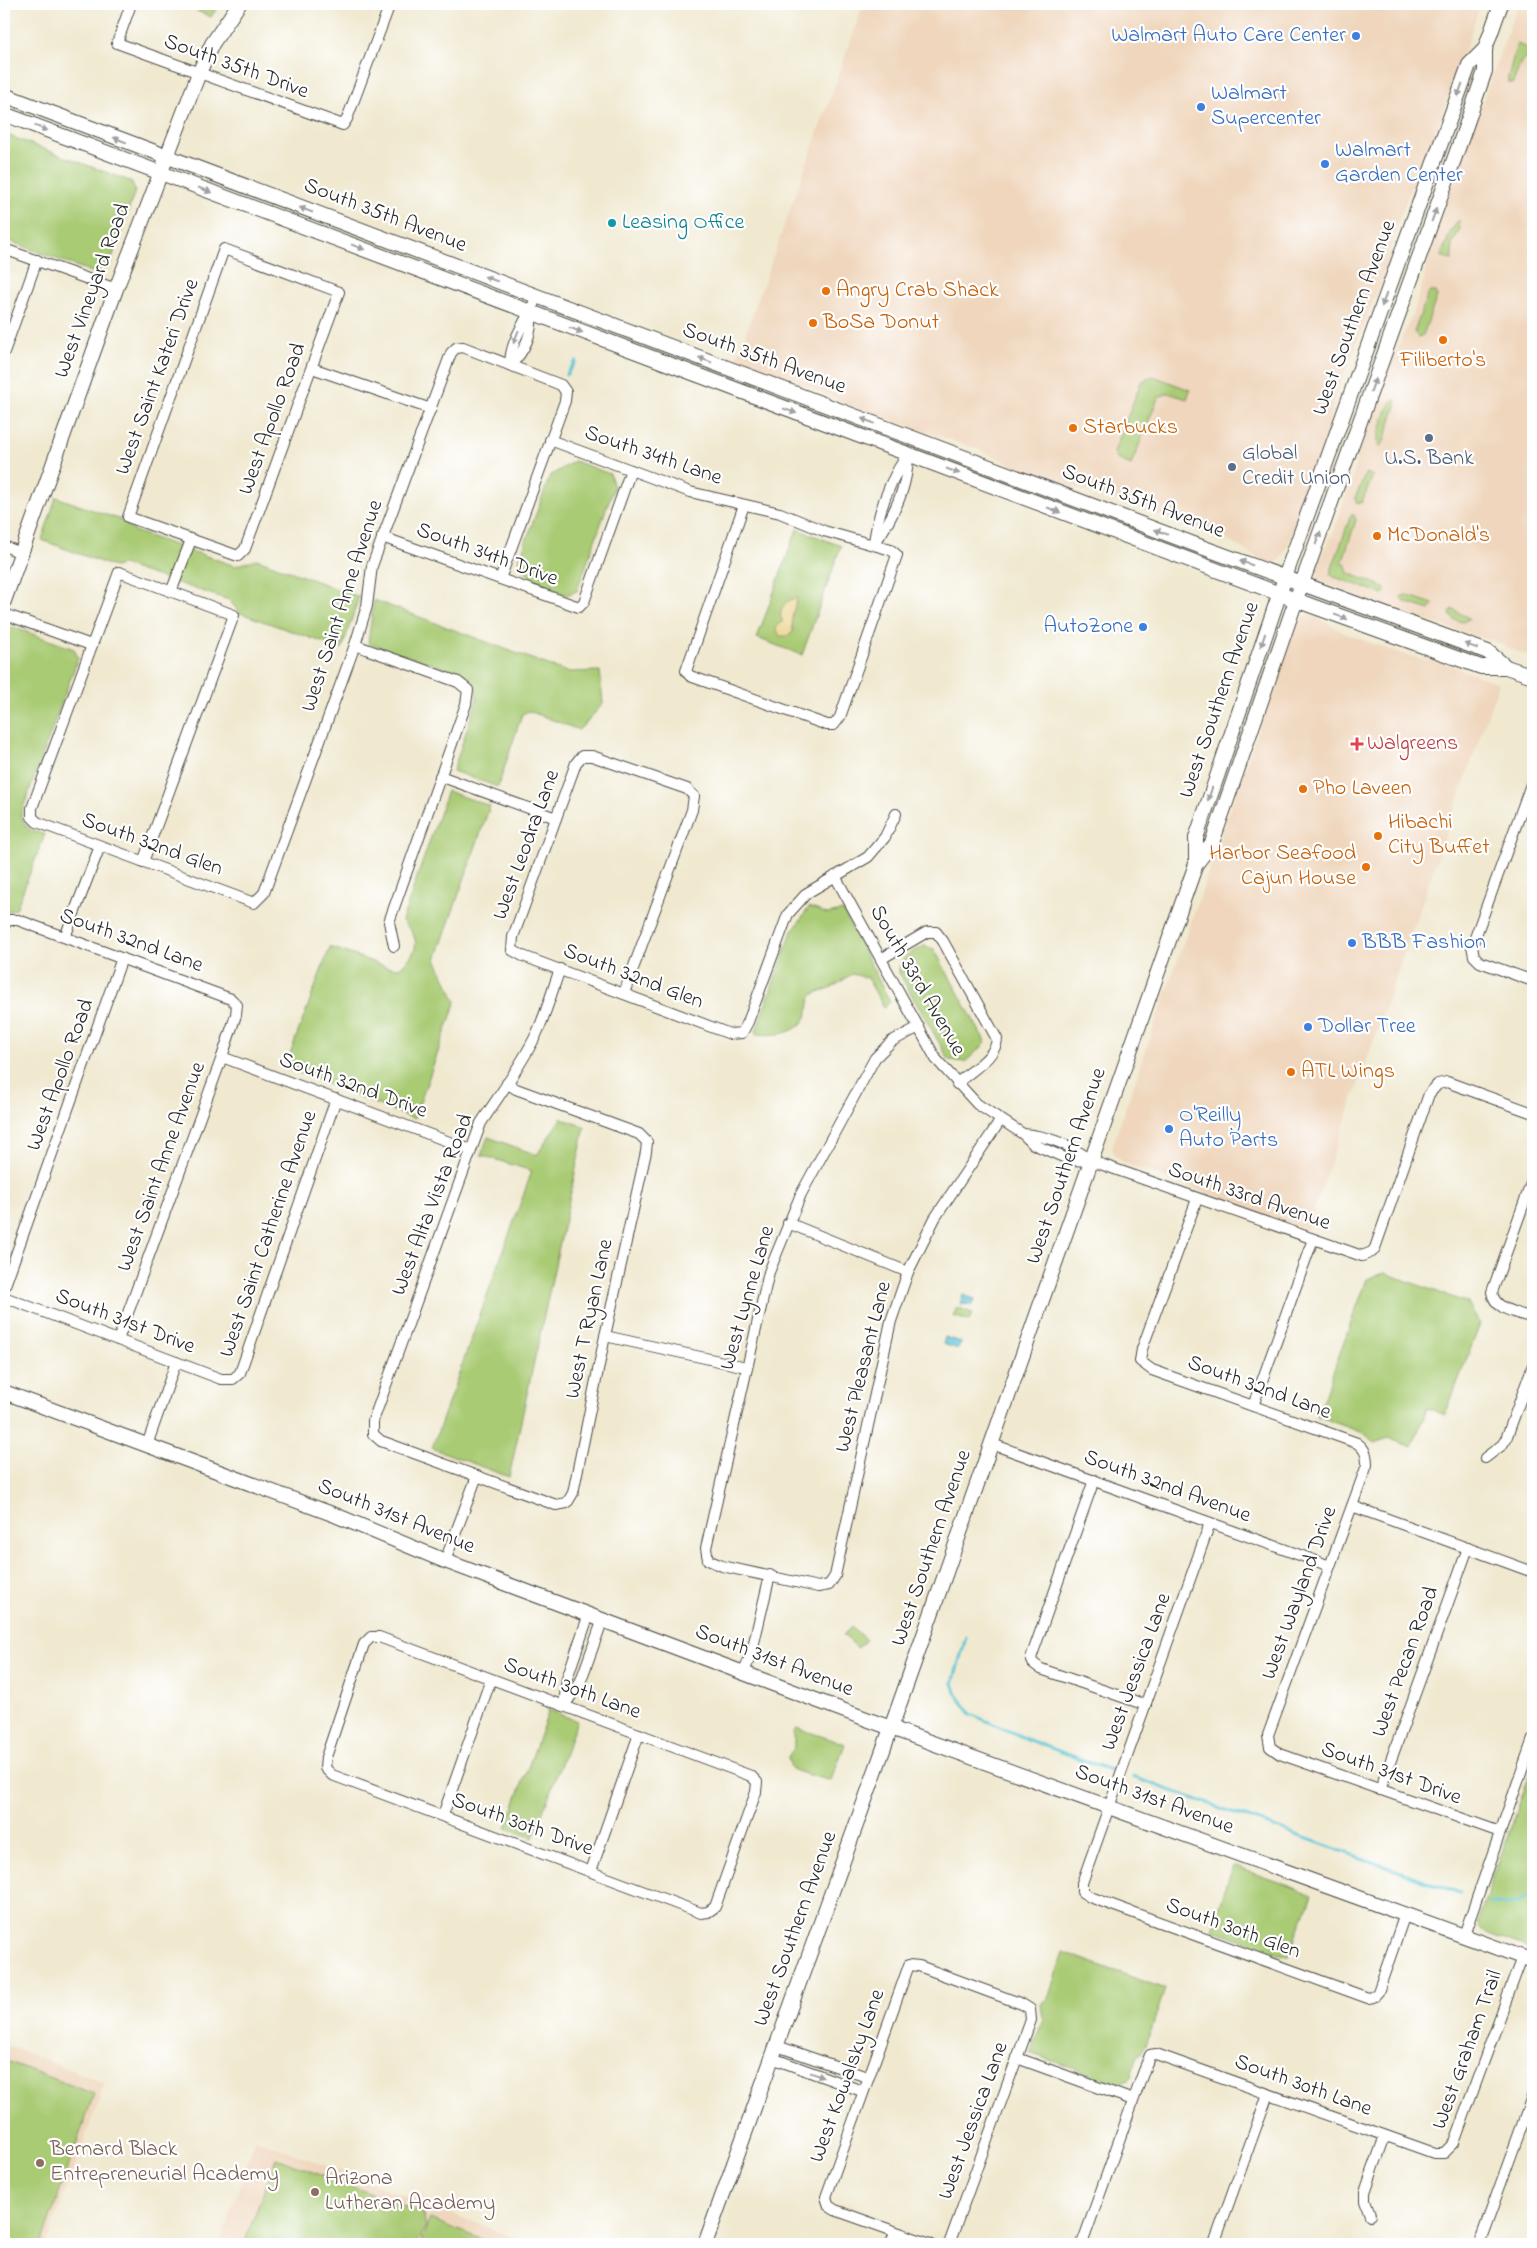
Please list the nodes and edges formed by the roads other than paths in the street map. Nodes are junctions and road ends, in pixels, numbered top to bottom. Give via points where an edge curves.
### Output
1 (131, 4) edge
2 (239, 4) edge
3 (390, 4) edge
4 (1501, 4) edge
5 (1485, 49) junction
6 (198, 73) junction
7 (4, 95) edge
8 (4, 114) edge
9 (166, 157) junction
10 (160, 173) junction
11 (4, 249) edge
12 (37, 260) junction
13 (116, 289) junction
14 (339, 292) joint
15 (537, 296) junction
16 (530, 313) junction
17 (4, 352) edge
18 (510, 365) junction
19 (312, 368) junction
20 (431, 409) junction
21 (550, 440) junction
22 (908, 454) junction
23 (631, 470) junction
24 (1014, 477) junction
25 (888, 492) junction
26 (1008, 493) junction
27 (899, 497) junction
28 (744, 505) junction
29 (382, 537) junction
30 (191, 540) junction
31 (874, 544) junction
32 (4, 546) edge
33 (21, 552) junction
34 (1285, 577) junction
35 (500, 579) junction
36 (1302, 584) junction
37 (171, 592) junction
38 (1279, 594) junction
39 (1296, 600) junction
40 (4, 601) edge
41 (4, 614) edge
42 (92, 646) junction
43 (355, 646) junction
44 (1506, 666) junction
45 (1533, 676) edge
46 (440, 776) junction
47 (1533, 779) edge
48 (896, 814) dead end
49 (556, 818) junction
50 (100, 846) junction
51 (143, 862) junction
52 (1196, 864) junction
53 (835, 876) junction
54 (254, 902) joint
55 (6, 923) edge
56 (65, 937) junction
57 (394, 946) dead end
58 (512, 950) joint
59 (122, 958) junction
60 (881, 959) junction
61 (560, 969) junction
62 (1533, 981) edge
63 (624, 993) junction
64 (237, 1005) joint
65 (919, 1027) junction
66 (222, 1057) junction
67 (507, 1083) junction
68 (957, 1084) junction
69 (336, 1099) junction
70 (1533, 1113) edge
71 (1000, 1120) junction
72 (471, 1150) junction
73 (1092, 1161) junction
74 (1533, 1178) edge
75 (1197, 1199) junction
76 (788, 1222) junction
77 (1313, 1239) junction
78 (908, 1272) junction
79 (4, 1288) edge
80 (4, 1297) edge
81 (1533, 1318) edge
82 (604, 1336) junction
83 (118, 1340) junction
84 (176, 1362) junction
85 (1533, 1365) edge
86 (746, 1367) junction
87 (233, 1379) joint
88 (4, 1392) edge
89 (1253, 1406) junction
90 (992, 1444) junction
91 (147, 1445) junction
92 (1365, 1451) joint
93 (1485, 1458) dead end
94 (477, 1476) junction
95 (1094, 1480) junction
96 (1352, 1506) junction
97 (1210, 1523) junction
98 (1468, 1548) junction
99 (445, 1561) junction
100 (1330, 1566) junction
101 (1533, 1572) edge
102 (770, 1575) junction
103 (596, 1617) junction
104 (573, 1662) junction
105 (586, 1666) junction
106 (744, 1673) junction
107 (491, 1679) junction
108 (1146, 1705) junction
109 (564, 1706) junction
110 (891, 1728) junction
111 (639, 1734) junction
112 (1533, 1739) edge
113 (1270, 1747) joint
114 (325, 1768) joint
115 (1380, 1790) junction
116 (1110, 1807) junction
117 (443, 1815) junction
118 (1500, 1832) junction
119 (591, 1871) junction
120 (1082, 1892) joint
121 (708, 1912) joint
122 (1405, 1914) junction
123 (1464, 1935) junction
124 (1527, 1959) edge
125 (1030, 2009) joint
126 (774, 2052) junction
127 (1017, 2058) junction
128 (867, 2077) junction
129 (862, 2091) junction
130 (1268, 2094) junction
131 (1533, 2095) edge
132 (1133, 2100) junction
133 (1385, 2136) junction
134 (1444, 2153) joint
135 (1370, 2215) dead end
136 (895, 2232) junction
137 (705, 2244) edge
138 (891, 2244) edge
139 (930, 2244) edge
140 (949, 2244) edge
141 (1082, 2244) edge
142 (1214, 2244) edge
143 (1479, 2244) edge

1 - 6 street, South 35th Drive via 117,43
2 - 6 main road, West Vineyard Road via 212,44
3 - 6 street, South 35th Drive via 343,125
4 - 5 main road, West Southern Avenue
5 -> 34 main road, West Southern Avenue via 1469,65
36 -> 5 main road, West Southern Avenue via 1485,71
6 - 9 main road, West Vineyard Road
9 -> 7 main road, South 35th Avenue
8 -> 10 main road, South 35th Avenue
9 - 10 main road, West Vineyard Road
15 -> 9 main road, South 35th Avenue
10 - 13 main road, West Vineyard Road
10 -> 16 main road, South 35th Avenue
11 - 12 street
12 - 13 street
12 - 17 street
13 - 33 main road, West Vineyard Road
14 - 19 street, West Apollo Road
14 - 30 street, West Saint Kateri Drive via 224,249 128,517
15 - 16 street
24 -> 15 main road, South 35th Avenue
16 - 18 street via 532,325 520,356
16 -> 22 main road, South 35th Avenue
18 - 20 street, West Saint Anne Avenue via 463,347 456,348 451,353
18 - 21 street via 561,385 566,392
19 - 20 street
19 - 30 street, West Apollo Road via 245,549 238,556
20 - 29 street, West Saint Anne Avenue
21 - 23 street, South 34th Lane
21 - 35 street
22 - 25 street via 897,469
22 -> 26 main road, South 35th Avenue
22 - 27 street via 908,473
23 - 28 street, South 34th Lane via 690,492
23 - 35 street, South 34th Drive via 584,602 579,607
24 - 26 main road
34 -> 24 main road, South 35th Avenue
25 - 27 street
25 - 31 street via 878,519
26 -> 38 main road, South 35th Avenue
27 - 31 street via 889,523
28 - 31 street, South 34th Lane via 780,513 824,531
28 - 31 street, South 34th Lane via 686,671 690,676 827,725 834,725 850,690 897,555
29 - 35 street, South 34th Drive
29 - 43 street, West Saint Anne Avenue via 372,566 367,606
30 - 37 street
32 - 33 street
33 - 40 main road, West Vineyard Road
34 - 36 main road, South 35th Avenue
34 - 38 main road, West Southern Avenue
36 - 39 main road, West Southern Avenue
44 -> 36 main road, South 35th Avenue via 1488,652
37 - 42 street via 119,572
37 - 51 street via 234,615
38 - 39 main road, South 35th Avenue
38 -> 52 main road, West Southern Avenue via 1196,838
39 -> 44 main road, South 35th Avenue via 1481,667
39 - 52 main road, West Southern Avenue via 1212,842
41 - 42 street
42 - 50 street, South 32nd Glen via 32,808 32,817 37,822
43 - 46 street via 458,682 468,690
43 - 54 street, West Saint Anne Avenue via 264,893
44 - 45 main road, South 35th Avenue
46 - 49 street
46 - 57 street via 389,922
47 - 62 street via 1472,946 1474,956 1480,962
48 - 53 street via 885,837 868,857
49 - 58 street, West Leodra Lane via 513,938
49 - 63 street, West Leodra Lane via 576,763 582,756 592,756 687,789 694,796 692,810
50 - 51 street, South 32nd Glen
50 - 56 street
51 - 54 street, South 32nd Glen
52 - 73 main road, West Southern Avenue
53 - 60 street, South 33rd Avenue
53 - 63 street, South 32nd Glen via 807,893 788,914 742,1033 730,1034
55 - 56 street, South 32nd Lane via 18,920
56 - 59 street, South 32nd Lane
58 - 61 street, South 32nd Glen
59 - 64 street, South 32nd Lane via 231,999
59 - 79 street, West Apollo Road
60 - 65 street, South 33rd Avenue
60 - 68 street via 927,932 936,932 943,941 995,1034 997,1045
61 - 63 street, South 32nd Glen
61 - 67 street, West Alta Vista Road via 537,1033
64 - 66 street, West Saint Anne Avenue
65 - 68 street, South 33rd Avenue via 936,1058
65 - 76 street, West Lynne Lane via 892,1041 875,1058
66 - 69 street, South 32nd Drive
66 - 83 street, West Saint Anne Avenue
67 - 72 street, West Alta Vista Road via 481,1123
67 - 82 street, West T Ryan Lane via 639,1134 647,1142
68 - 71 street, South 33rd Avenue
69 - 72 street, South 32nd Drive
69 - 87 street, West Saint Catherine Avenue via 240,1373
70 - 77 street, South 33rd Avenue via 1447,1082 1438,1084 1429,1094 1376,1248 1367,1255 1356,1255
71 - 73 street, South 33rd Avenue via 1023,1134 1040,1135 1075,1148
71 - 78 street, West Pleasant Lane via 935,1218
72 - 94 street, West Alta Vista Road via 373,1421 372,1434 381,1441
73 - 75 street, South 33rd Avenue
73 - 90 main road, West Southern Avenue
74 - 81 street via 1492,1292 1495,1302 1504,1308
75 - 77 street, South 33rd Avenue
75 - 89 street, South 32nd Lane via 1140,1361 1152,1370
76 - 78 street
76 - 86 street, West Lynne Lane via 769,1272
77 - 89 street
78 - 102 street, West Pleasant Lane via 891,1321 835,1576 830,1585 818,1587
80 - 83 street, South 31st Drive
82 - 86 street
82 - 94 street, West T Ryan Lane via 573,1493 567,1503 556,1505
83 - 84 street, South 31st Drive
84 - 87 street, South 31st Drive via 221,1379
84 - 91 street
85 - 93 street via 1506,1439
86 - 102 street, West Lynne Lane via 706,1548 708,1560 722,1566
88 - 91 main road, South 31st Avenue
89 - 92 street, South 32nd Lane via 1357,1443
90 - 95 street, South 32nd Avenue
90 - 110 main road, West Southern Avenue
91 - 99 main road, South 31st Avenue via 335,1515
92 - 96 street, West Wayland Drive via 1366,1465
94 - 99 street
95 - 97 street, South 32nd Avenue
95 - 108 street via 1032,1651 1033,1663 1041,1669
96 - 98 street
96 - 100 street, West Wayland Drive
97 - 100 street, South 32nd Avenue
97 - 108 street, West Jessica Lane
98 - 101 street
98 - 115 street, West Pecan Road
99 - 103 main road, South 31st Avenue
100 - 113 street, West Wayland Drive via 1268,1735
102 - 106 street
103 - 104 street
103 - 105 street
103 - 106 main road, South 31st Avenue
104 - 105 street
104 - 109 street via 567,1678
105 - 109 street
106 - 110 main road, South 31st Avenue
107 - 109 street, South 30th Lane
107 - 114 street, South 30th Lane via 379,1637 371,1637 364,1644
107 - 117 street
108 - 116 street, West Jessica Lane
109 - 111 street, South 30th Lane
110 - 116 main road, South 31st Avenue
110 - 126 main road, West Southern Avenue
111 - 119 street
111 - 121 street, South 30th Lane via 751,1776 757,1782 714,1907
112 - 118 street
113 - 115 street, South 31st Drive via 1280,1754
114 - 117 street, South 30th Drive via 332,1775
115 - 118 street, South 31st Drive
116 - 120 street, West Jessica Lane via 1082,1883
116 - 122 main road, South 31st Avenue
117 - 119 street, South 30th Drive
118 - 123 street
119 - 121 street, South 30th Drive via 700,1912
120 - 122 street, South 30th Glen via 1368,1998 1378,1992
122 - 123 main road, South 31st Avenue
123 - 124 main road, South 31st Avenue
124 - 134 street, West Graham Trail via 1454,2143
125 - 127 street, West Jessica Lane via 1031,2020
125 - 128 street, West Kowalsky Lane via 919,1966 908,1965
126 - 128 street
126 -> 129 street
126 - 137 main road, West Southern Avenue
127 - 132 street
127 - 140 street, West Jessica Lane
128 - 129 street, West Kowalsky Lane
129 - 136 street, West Kowalsky Lane via 826,2192 826,2202 834,2210
130 - 132 street, South 30th Lane via 1162,2055 1150,2055
130 - 133 street, South 30th Lane
130 - 142 street
131 - 143 street
132 - 141 street
133 - 134 street, South 30th Lane via 1434,2153
133 - 135 street via 1365,2192
136 - 138 street
136 - 139 street

